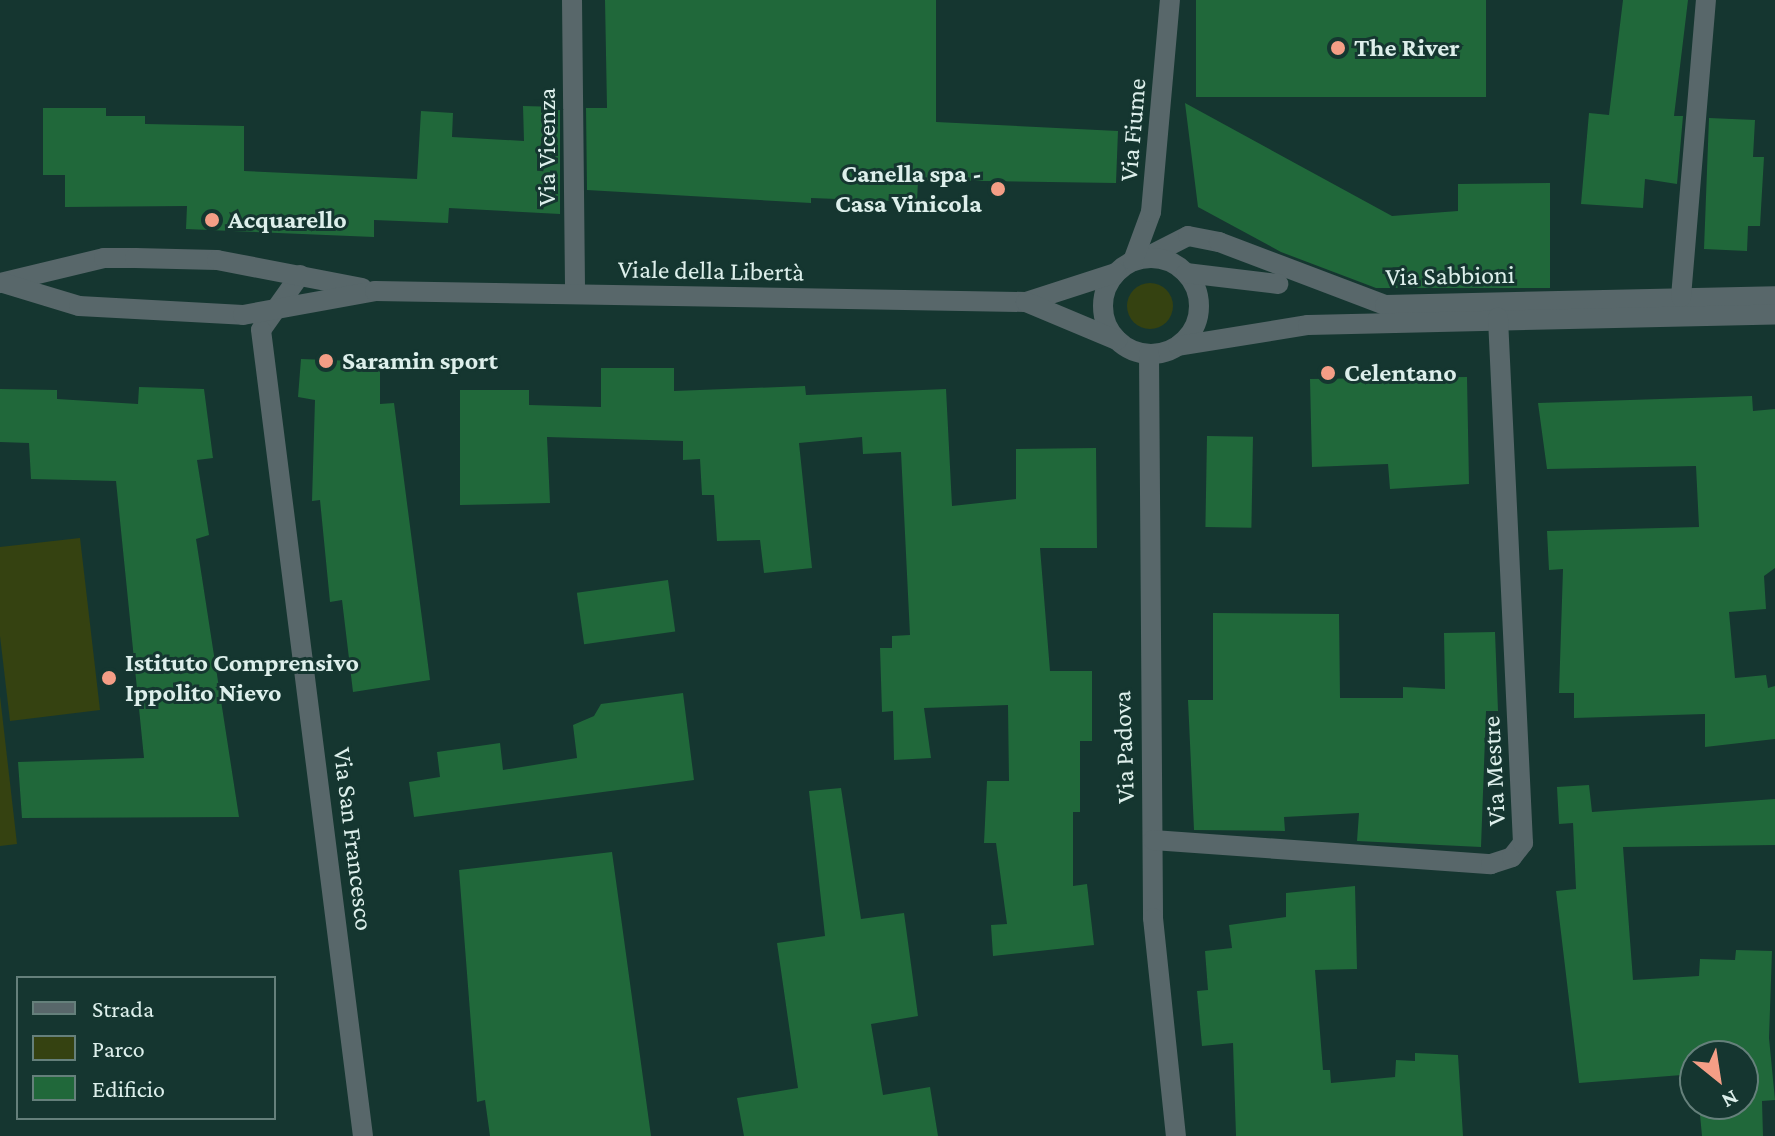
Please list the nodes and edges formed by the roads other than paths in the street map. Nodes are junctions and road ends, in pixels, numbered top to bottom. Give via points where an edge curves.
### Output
1 (572, 0) edge
2 (1170, 0) edge
3 (1706, 0) edge
4 (1139, 260) junction
5 (1116, 273) junction
6 (1186, 273) junction
7 (300, 275) junction
8 (2, 283) edge
9 (1278, 284) dead end
10 (385, 291) junction
11 (575, 294) junction
12 (1775, 296) edge
13 (1681, 297) junction
14 (1026, 302) junction
15 (277, 306) junction
16 (1775, 314) edge
17 (243, 315) junction
18 (1498, 318) junction
19 (261, 330) junction
20 (1117, 340) junction
21 (1178, 346) junction
22 (1149, 354) junction
23 (1153, 840) junction
24 (363, 1136) edge
25 (1176, 1136) edge

1 - 11 street, Via Vicenza
2 - 4 street, Via Fiume via 1153,197
3 - 13 street
4 - 5 street
4 - 6 street
4 - 13 street, Via Sabbioni via 1179,238 1219,242 1385,305
5 - 14 street, Viale della Libertà
5 - 20 street via 1103,299
6 - 9 street
6 - 21 street via 1195,288 1197,320
7 - 8 street, Viale della Libertà via 217,260 104,258
7 - 10 street, Viale della Libertà
7 - 15 street
8 - 17 street, Viale della Libertà via 79,306
10 - 11 street, Viale della Libertà
10 - 15 street, Viale della Libertà
11 - 14 street, Viale della Libertà
12 - 13 street, Via Sabbioni
14 - 20 street, Viale della Libertà
15 - 17 street, Viale della Libertà
15 - 19 street
16 - 18 street, Via Sabbioni
17 - 19 street
18 - 21 street, Via Sabbioni via 1308,325
18 - 23 street, Via Mestre via 1523,843 1512,857 1491,864
19 - 24 street, Via San Francesco
20 - 22 street
21 - 22 street
22 - 23 street, Via Padova
23 - 25 street, Via Padova via 1153,918

